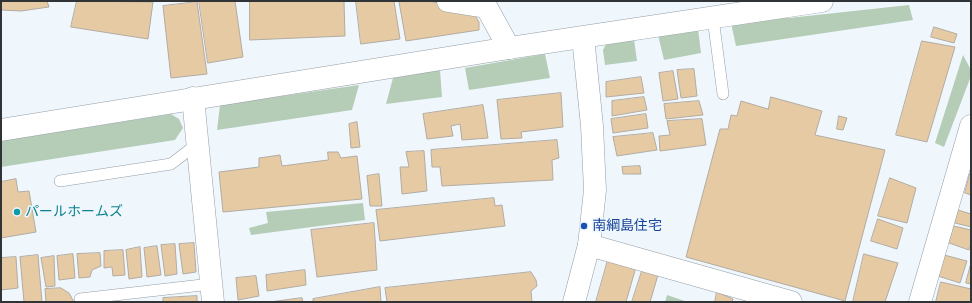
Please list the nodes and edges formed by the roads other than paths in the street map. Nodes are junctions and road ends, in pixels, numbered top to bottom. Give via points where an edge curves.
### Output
1 (448, 1) edge
2 (822, 1) edge
3 (484, 4) edge
4 (713, 18) junction
5 (583, 37) junction
6 (509, 48) junction
7 (723, 94) dead end
8 (193, 98) junction
9 (971, 126) edge
10 (1, 130) edge
11 (197, 144) junction
12 (60, 181) dead end
13 (589, 244) junction
14 (212, 293) edge
15 (80, 299) dead end
16 (574, 302) edge
17 (792, 302) edge
18 (920, 302) edge

1 - 3 street
2 - 4 street
3 - 6 street
4 - 5 street
4 - 7 lane
5 - 6 street
5 - 13 street via 592,126 595,190
6 - 8 street via 301,83
8 - 10 street
8 - 11 street
9 - 18 street
11 - 12 lane via 171,164
11 - 14 street
13 - 16 street
13 - 17 street
14 - 15 lane

